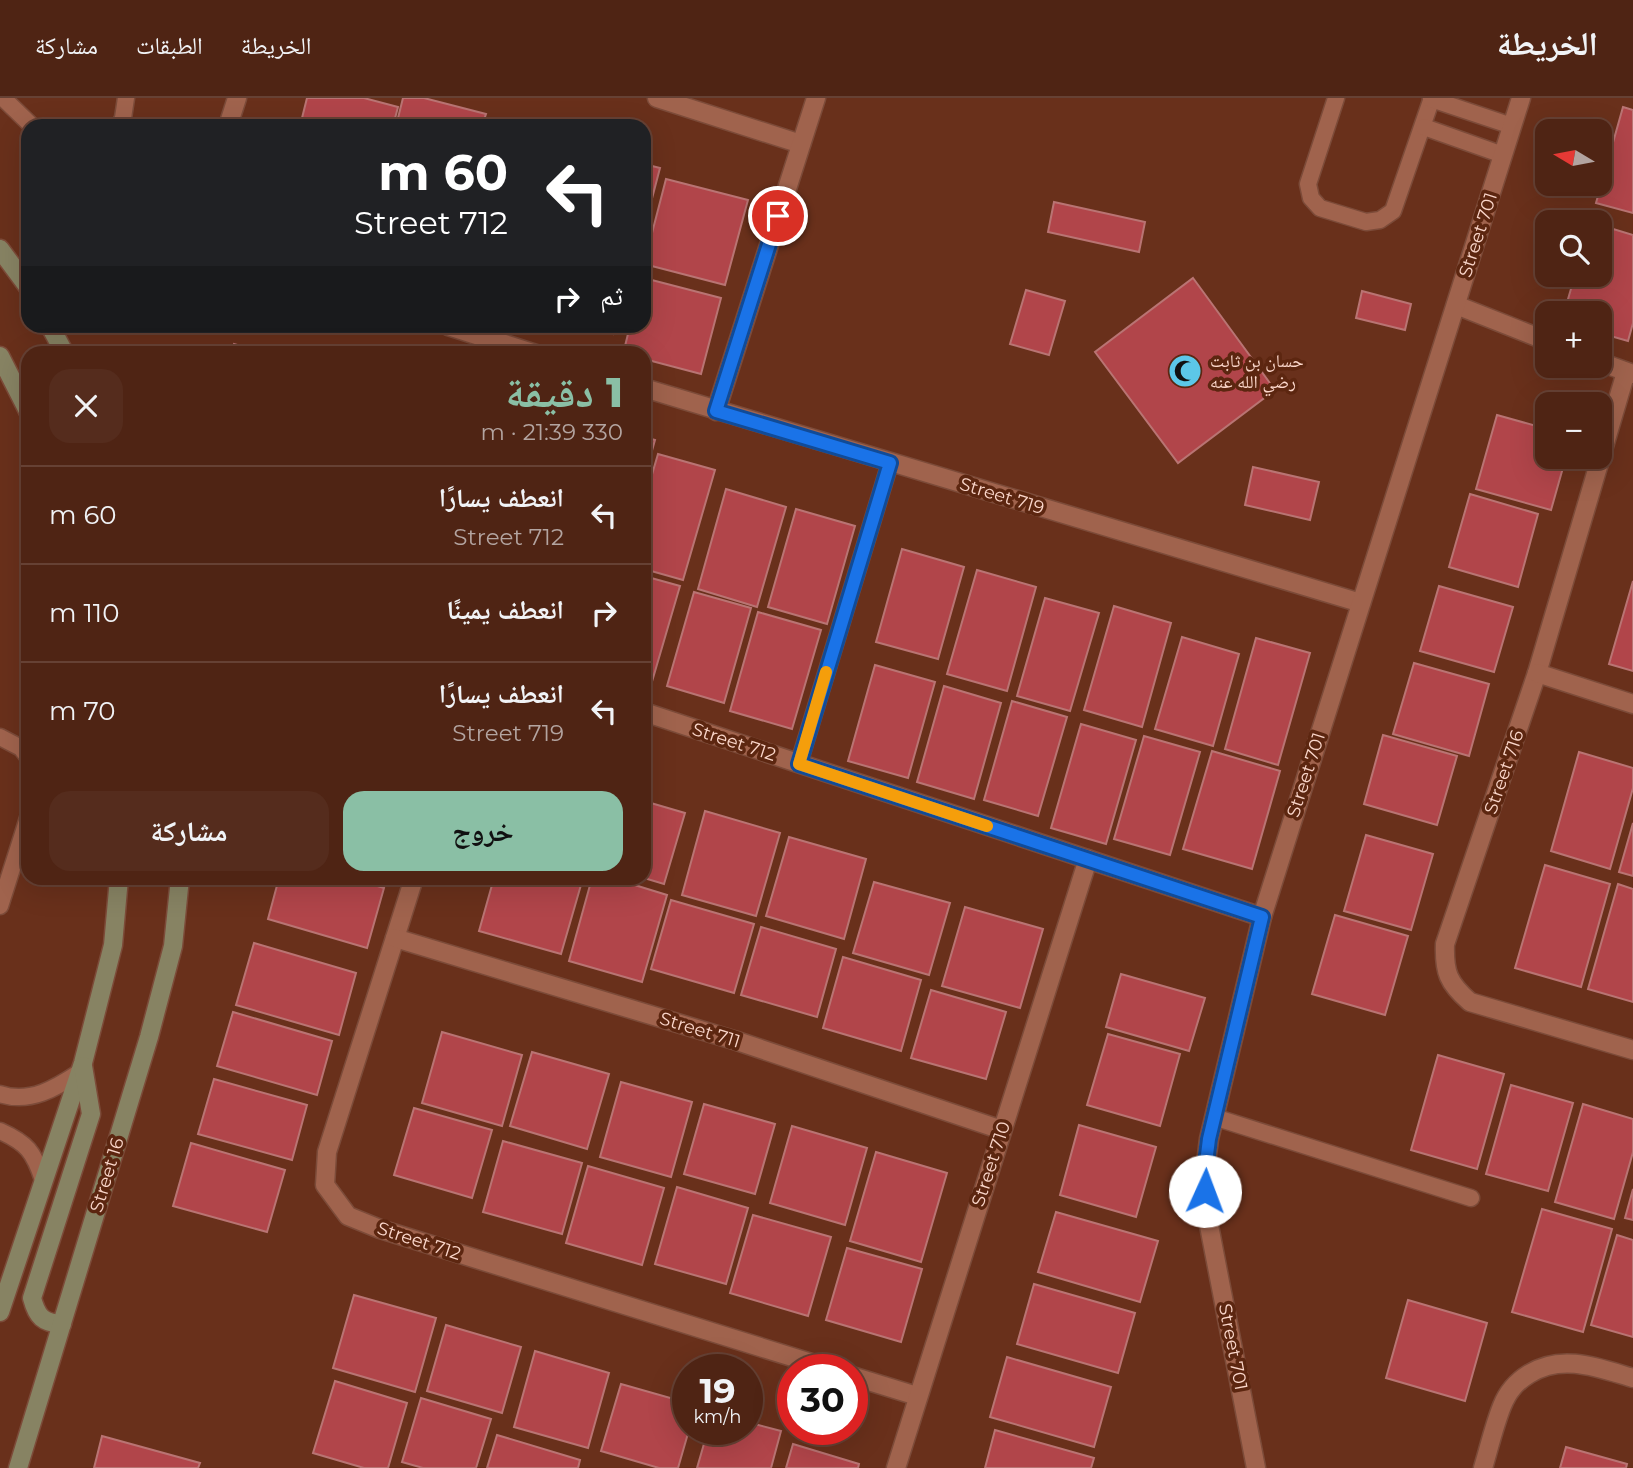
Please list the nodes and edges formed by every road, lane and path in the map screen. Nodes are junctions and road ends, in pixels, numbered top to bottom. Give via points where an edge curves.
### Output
1 (3, 98) edge
2 (126, 98) edge
3 (237, 98) edge
4 (657, 98) edge
5 (816, 98) edge
6 (1336, 98) edge
7 (1521, 98) edge
8 (1432, 99) edge
9 (25, 119) edge
10 (122, 119) edge
11 (230, 119) edge
12 (1512, 126) junction
13 (1424, 127) junction
14 (801, 144) junction
15 (1503, 155) junction
16 (0, 249) edge
17 (21, 278) edge
18 (1456, 305) junction
19 (470, 333) edge
20 (1535, 336) edge
21 (511, 346) edge
22 (0, 356) edge
23 (1612, 367) edge
24 (1629, 373) edge
25 (651, 390) edge
26 (21, 397) edge
27 (716, 411) junction
28 (890, 463) junction
29 (1361, 603) junction
30 (1537, 673) junction
31 (1633, 704) edge
32 (651, 714) edge
33 (0, 737) edge
34 (21, 748) edge
35 (799, 764) junction
36 (21, 840) edge
37 (1088, 859) junction
38 (118, 885) edge
39 (179, 885) edge
40 (412, 885) edge
41 (0, 906) edge
42 (1262, 917) junction
43 (395, 938) junction
44 (1633, 1050) edge
45 (81, 1067) junction
46 (0, 1094) edge
47 (1214, 1117) junction
48 (1002, 1130) junction
49 (0, 1131) edge
50 (43, 1180) junction
51 (1471, 1198) dead end
52 (0, 1312) edge
53 (62, 1324) junction
54 (782, 1354) edge
55 (1633, 1378) edge
56 (868, 1381) edge
57 (917, 1396) junction
58 (18, 1468) edge
59 (896, 1468) edge
60 (1256, 1468) edge
61 (1483, 1468) edge

1 - 9 lane
2 - 10 lane
3 - 11 street
4 - 14 street
5 - 14 street
6 - 13 lane via 1308,184 1311,198 1320,208 1366,222 1393,211
7 - 12 street, Street 701
8 - 12 lane
8 - 13 lane
12 - 15 street, Street 701
13 - 15 lane
14 - 27 street
15 - 18 street, Street 701
16 - 17 street
18 - 20 street
18 - 29 street, Street 701
19 - 21 street
22 - 26 street
23 - 24 street
24 - 30 street, Street 716
25 - 27 street, Street 719
27 - 28 street, Street 719
28 - 29 street, Street 719
28 - 35 lane
29 - 42 street, Street 701
30 - 31 street
30 - 44 street, Street 716 via 1445,944 1444,967 1455,989 1470,1002
32 - 35 street, Street 712
33 - 34 lane
35 - 37 street, Street 712
36 - 41 lane
37 - 42 street, Street 712
37 - 48 street, Street 710
38 - 45 street via 113,945
39 - 53 street, Street 16 via 173,946 149,1037
40 - 43 street, Street 712
42 - 47 street, Street 701
43 - 48 street, Street 711 via 737,1041
43 - 54 street, Street 712 via 327,1152 325,1185 348,1216
45 - 46 lane via 50,1090 31,1097
45 - 50 street
45 - 53 street via 91,1114 32,1298 36,1314 46,1323
47 - 51 lane
47 - 60 street, Street 701 via 1205,1171 1206,1210
48 - 57 street, Street 710
49 - 50 lane via 29,1149
50 - 52 street
53 - 58 street, Street 16
55 - 61 street via 1564,1362 1541,1366 1515,1383 1502,1404
56 - 57 street
57 - 59 street, Street 710

